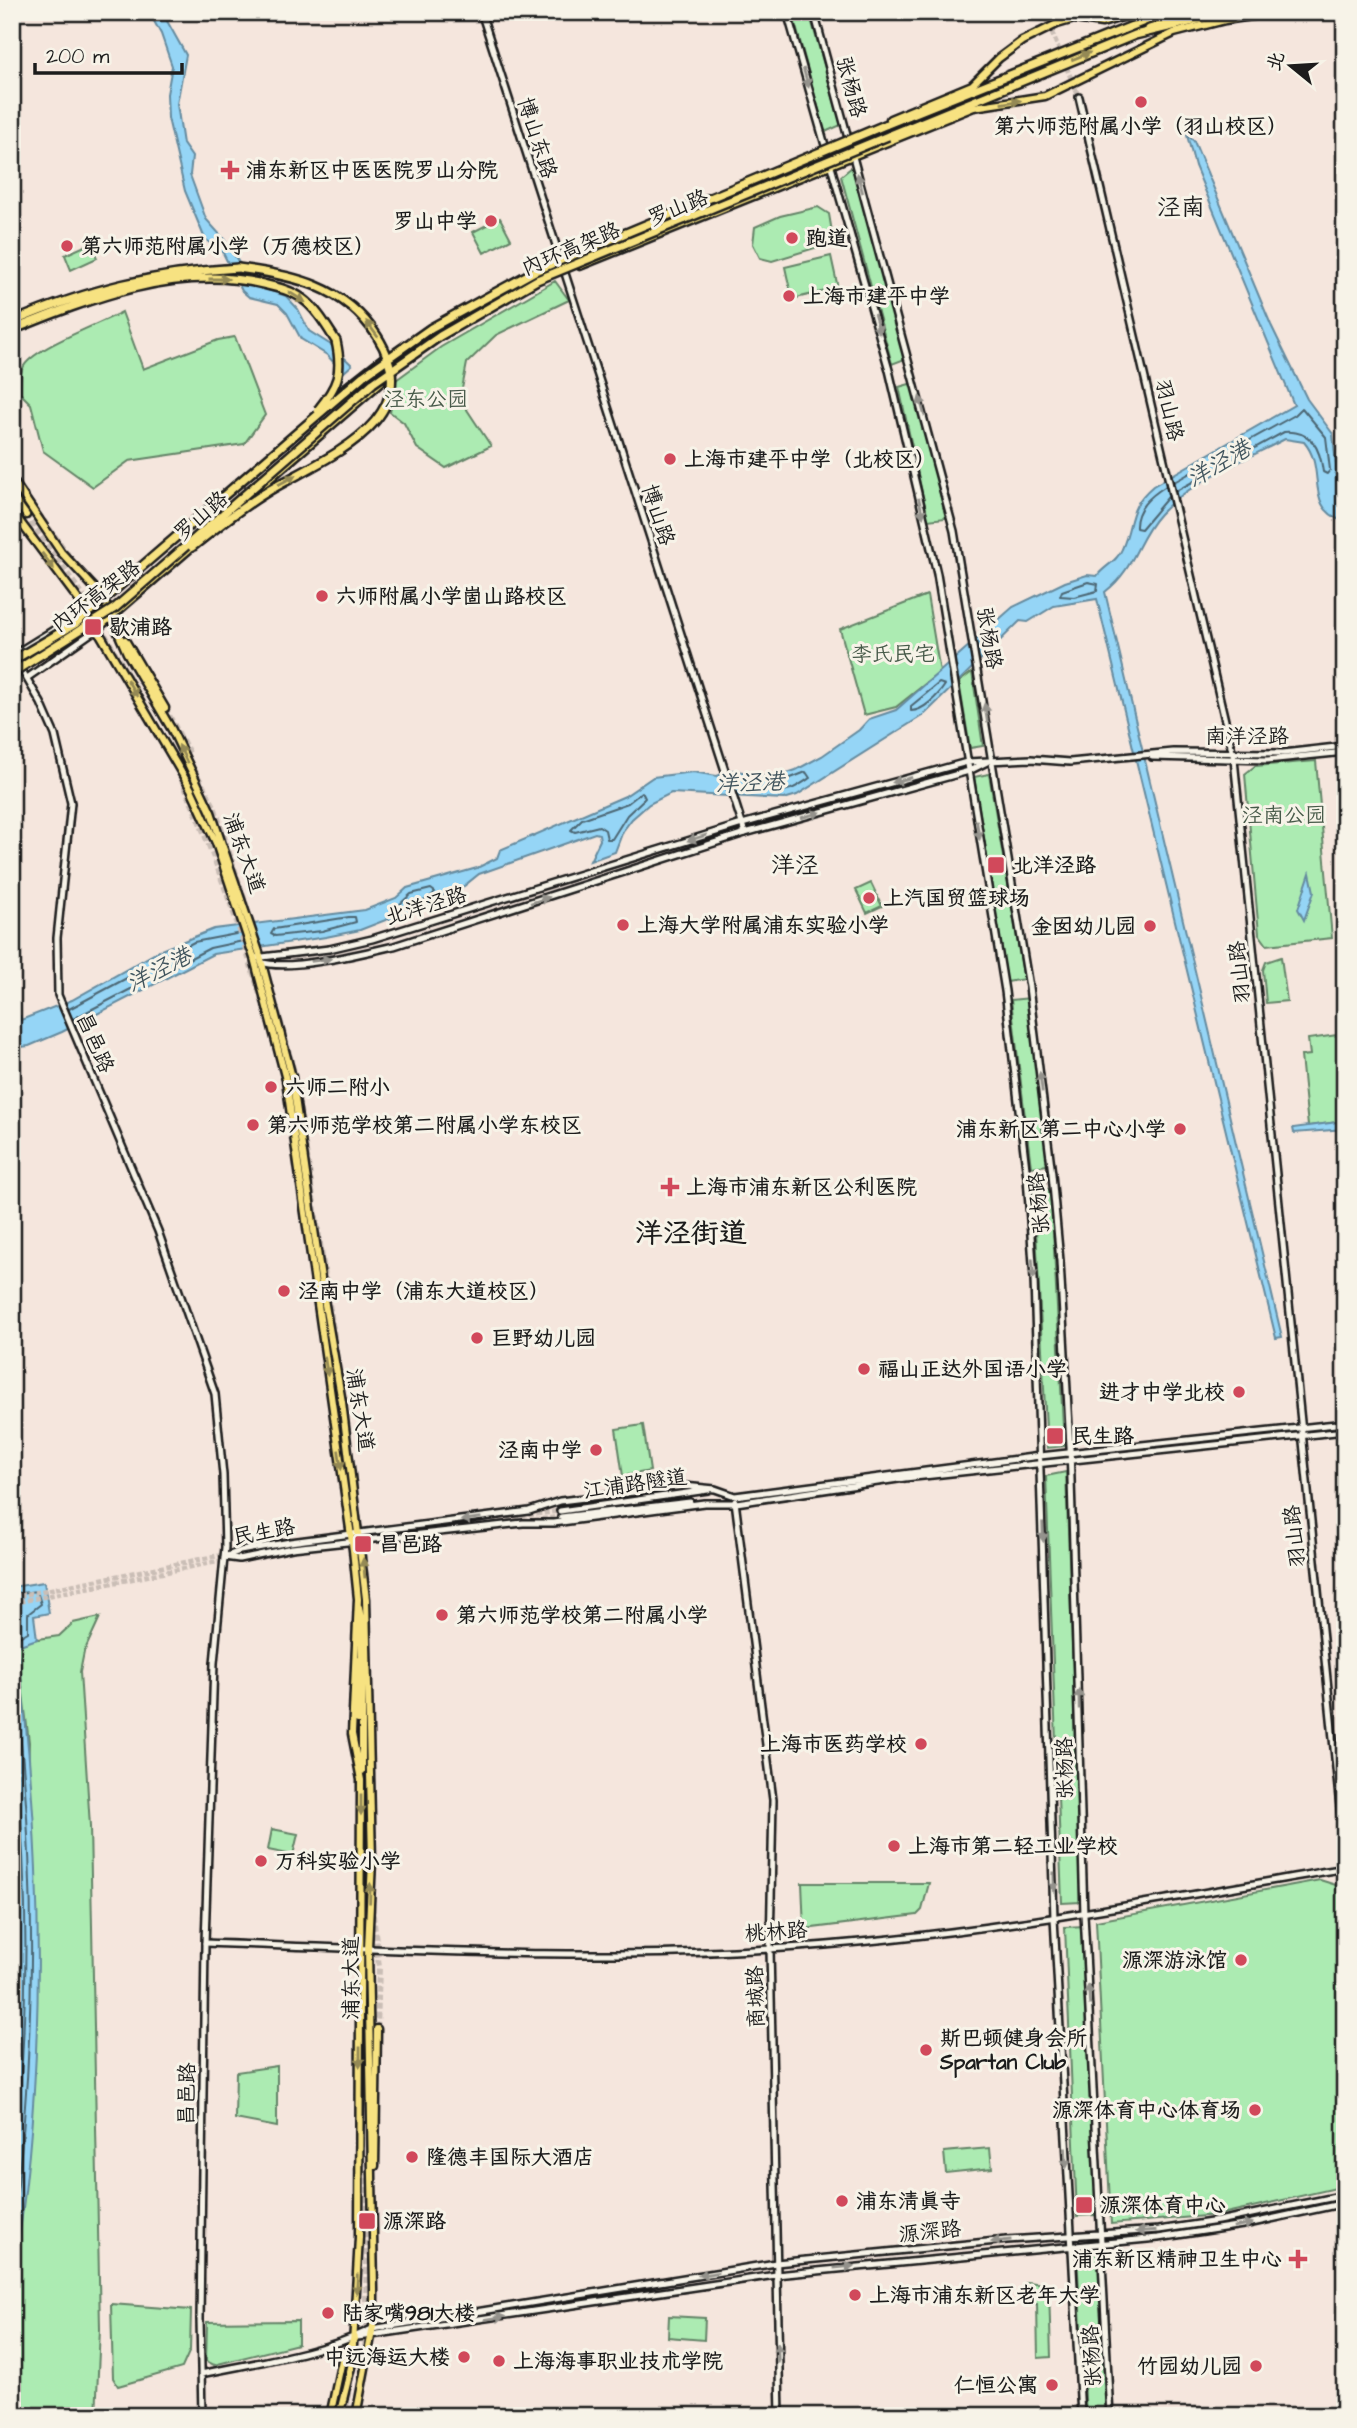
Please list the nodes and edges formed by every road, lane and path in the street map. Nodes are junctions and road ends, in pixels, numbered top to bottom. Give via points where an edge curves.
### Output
1 (481, 12) edge
2 (788, 12) edge
3 (814, 12) edge
4 (1138, 12) edge
5 (1204, 12) edge
6 (1231, 12) edge
7 (1280, 12) edge
8 (1166, 13) edge
9 (1135, 35) junction
10 (1079, 97) tunnel mouth
11 (849, 138) junction
12 (826, 147) junction
13 (853, 156) junction
14 (832, 164) junction
15 (560, 257) junction
16 (565, 272) junction
17 (12, 322) edge
18 (12, 330) edge
19 (307, 425) junction
20 (12, 479) edge
21 (12, 496) edge
22 (12, 511) edge
23 (26, 515) tunnel mouth
24 (102, 596) junction
25 (86, 610) junction
26 (113, 612) junction
27 (97, 629) junction
28 (120, 634) junction
29 (13, 658) edge
30 (12, 673) edge
31 (27, 678) junction
32 (165, 708) tunnel mouth
33 (1345, 746) edge
34 (1345, 752) edge
35 (1233, 756) junction
36 (993, 760) junction
37 (967, 762) junction
38 (969, 771) junction
39 (743, 824) junction
40 (745, 833) junction
41 (245, 919) junction
42 (258, 957) junction
43 (1345, 1423) edge
44 (1302, 1427) junction
45 (1345, 1431) edge
46 (1303, 1435) junction
47 (1070, 1454) junction
48 (1040, 1456) junction
49 (1070, 1462) junction
50 (1040, 1464) junction
51 (715, 1489) junction
52 (735, 1500) junction
53 (704, 1503) junction
54 (361, 1537) junction
55 (351, 1538) junction
56 (224, 1557) junction
57 (358, 1599) junction
58 (358, 1720) tunnel mouth
59 (361, 1780) junction
60 (1345, 1857) edge
61 (1345, 1868) edge
62 (1084, 1914) junction
63 (1055, 1918) junction
64 (205, 1943) junction
65 (360, 1948) junction
66 (368, 1948) junction
67 (770, 1950) junction
68 (377, 2029) tunnel mouth
69 (370, 2116) junction
70 (376, 2132) junction
71 (374, 2172) junction
72 (1345, 2195) edge
73 (1345, 2203) edge
74 (1102, 2234) junction
75 (1069, 2235) junction
76 (1102, 2242) junction
77 (1070, 2245) junction
78 (776, 2263) junction
79 (776, 2275) junction
80 (372, 2329) junction
81 (355, 2337) junction
82 (370, 2337) junction
83 (201, 2374) junction
84 (345, 2378) tunnel mouth
85 (201, 2416) edge
86 (330, 2416) edge
87 (338, 2416) edge
88 (356, 2416) edge
89 (780, 2416) edge
90 (1081, 2416) edge
91 (1110, 2416) edge

1 - 15 main road, 博山东路
2 -> 12 main road, 张杨路
3 - 11 main road, 张杨路
4 - 11 main road, 罗山路 via 1102,23 1074,19 1057,24 1022,41 972,85
5 - 9 highway
6 - 9 highway, 内环高架路
13 -> 7 main road, 罗山路 via 974,107 1045,96 1174,33
8 - 19 highway, 内环高架路, bridge via 535,271 431,328 363,376
26 -> 9 highway, 内环高架路, bridge via 373,383 440,336 537,280
10 - 35 main road, 羽山路
11 - 12 main road, 罗山路
11 - 13 main road, 张杨路
12 - 14 main road, 张杨路
12 - 15 main road, 罗山路
13 - 14 main road, 罗山路
36 -> 13 main road, 张杨路 via 954,531
14 - 16 main road, 罗山路
14 -> 37 main road, 张杨路 via 889,370 937,574
15 - 16 main road, 博山东路
15 - 24 main road, 罗山路 via 429,325 360,373
16 - 26 main road, 罗山路 via 443,338 376,385
16 - 39 main road, 博山路
26 -> 17 highway, bridge via 237,512 367,432 387,405 391,389 385,349 369,323 326,290 288,275 238,268 166,274 88,292
18 -> 19 highway, bridge via 128,288 241,279 283,288 303,299 321,319 336,341 341,363 335,388
19 - 29 highway, 内环高架路, bridge via 75,624
20 - 24 main road, 浦东大道 via 61,552
21 - 23 main road
22 -> 25 main road, 浦东大道
24 - 25 main road, 罗山路
24 - 26 main road, 浦东大道
25 - 27 main road, 浦东大道
25 - 29 main road, 罗山路
26 - 27 main road, 罗山路
26 - 28 main road, 浦东大道
26 - 30 highway, 内环高架路, bridge
27 - 31 main road, 罗山路
27 -> 41 main road, 浦东大道 via 204,814
28 - 32 main road
41 -> 28 main road, 浦东大道 via 211,812
29 - 31 main road, 昌邑路
31 - 56 main road, 昌邑路 via 55,735 71,803 55,976 63,1011 139,1185 215,1394 223,1475
33 - 35 main road, 南洋泾路
34 - 35 main road, 南洋泾路 via 1285,759
35 - 36 main road, 南洋泾路
35 - 44 main road, 羽山路
36 - 37 main road, 北洋泾路
36 - 38 main road, 北洋泾路
47 -> 36 main road, 张杨路 via 1052,1174 1029,987
37 - 38 main road, 张杨路
37 -> 39 main road, 北洋泾路
40 -> 38 main road, 北洋泾路
38 -> 48 main road, 张杨路 via 1005,991 1027,1177
39 - 40 main road, 博山路
39 -> 42 main road, 北洋泾路 via 372,939 329,950
42 -> 40 main road, 北洋泾路 via 279,965 349,957 394,946
41 - 42 main road, 浦东大道
42 - 54 main road, 浦东大道 via 299,1112
42 -> 55 main road, 浦东大道 via 286,1080
43 - 44 main road, 民生路
44 - 46 main road, 羽山路
44 - 47 main road, 民生路
45 - 46 main road, 民生路
46 - 49 main road, 民生路
46 - 60 main road, 羽山路
47 - 48 main road, 民生路
47 - 49 main road, 张杨路
48 - 50 main road, 张杨路
48 - 52 main road, 民生路
49 - 50 main road, 民生路
62 -> 49 main road, 张杨路
50 - 52 main road, 民生路
50 -> 63 main road, 张杨路
51 - 52 main road, 民生路
51 - 53 main road, 江浦路隧道 via 561,1514
51 -> 54 main road, 民生路 via 684,1486 560,1501 529,1511
52 - 53 main road, 民生路
52 - 67 main road, 商城路 via 774,1800
53 - 54 main road, 民生路 via 554,1523
54 - 55 main road, 民生路
66 -> 54 main road, 浦东大道 via 372,1861 369,1649
55 - 56 main road, 民生路 via 239,1559
55 - 57 main road, 浦东大道
56 - 64 main road, 昌邑路 via 214,1663
57 - 58 main road
57 - 59 main road via 364,1712
57 - 59 main road, 浦东大道 via 352,1734
59 -> 65 main road, 浦东大道
61 - 62 main road, 桃林路
62 - 63 main road, 桃林路
74 -> 62 main road, 张杨路
63 - 67 main road, 桃林路
63 -> 75 main road, 张杨路
64 - 65 main road, 桃林路
64 - 83 main road, 昌邑路
65 - 66 main road, 桃林路
65 -> 81 main road, 浦东大道
66 - 67 main road, 桃林路 via 548,1955
66 - 69 main road, 浦东大道
67 - 78 main road, 商城路
68 - 70 main road
69 - 70 main road
69 - 71 main road, 浦东大道
70 - 71 main road
71 - 80 main road, 浦东大道
72 -> 74 main road, 源深路 via 1218,2221
76 -> 73 main road, 源深路 via 1222,2229
74 - 75 main road, 源深路
74 - 76 main road, 张杨路
75 - 77 main road, 张杨路
75 -> 78 main road, 源深路
76 - 77 main road, 源深路
76 - 91 main road, 张杨路
79 -> 77 main road, 源深路
77 - 90 main road, 张杨路
78 - 79 main road, 商城路
78 -> 80 main road, 源深路
82 -> 79 main road, 源深路
89 -> 79 main road, 商城路
80 - 81 main road, 源深路
80 - 82 main road, 浦东大道
81 - 82 main road, 源深路
81 - 83 main road, 源深路
81 - 86 main road via 342,2360
81 - 87 main road, 浦东大道
82 - 88 main road, 浦东大道
83 - 85 main road, 昌邑路
84 - 87 main road

